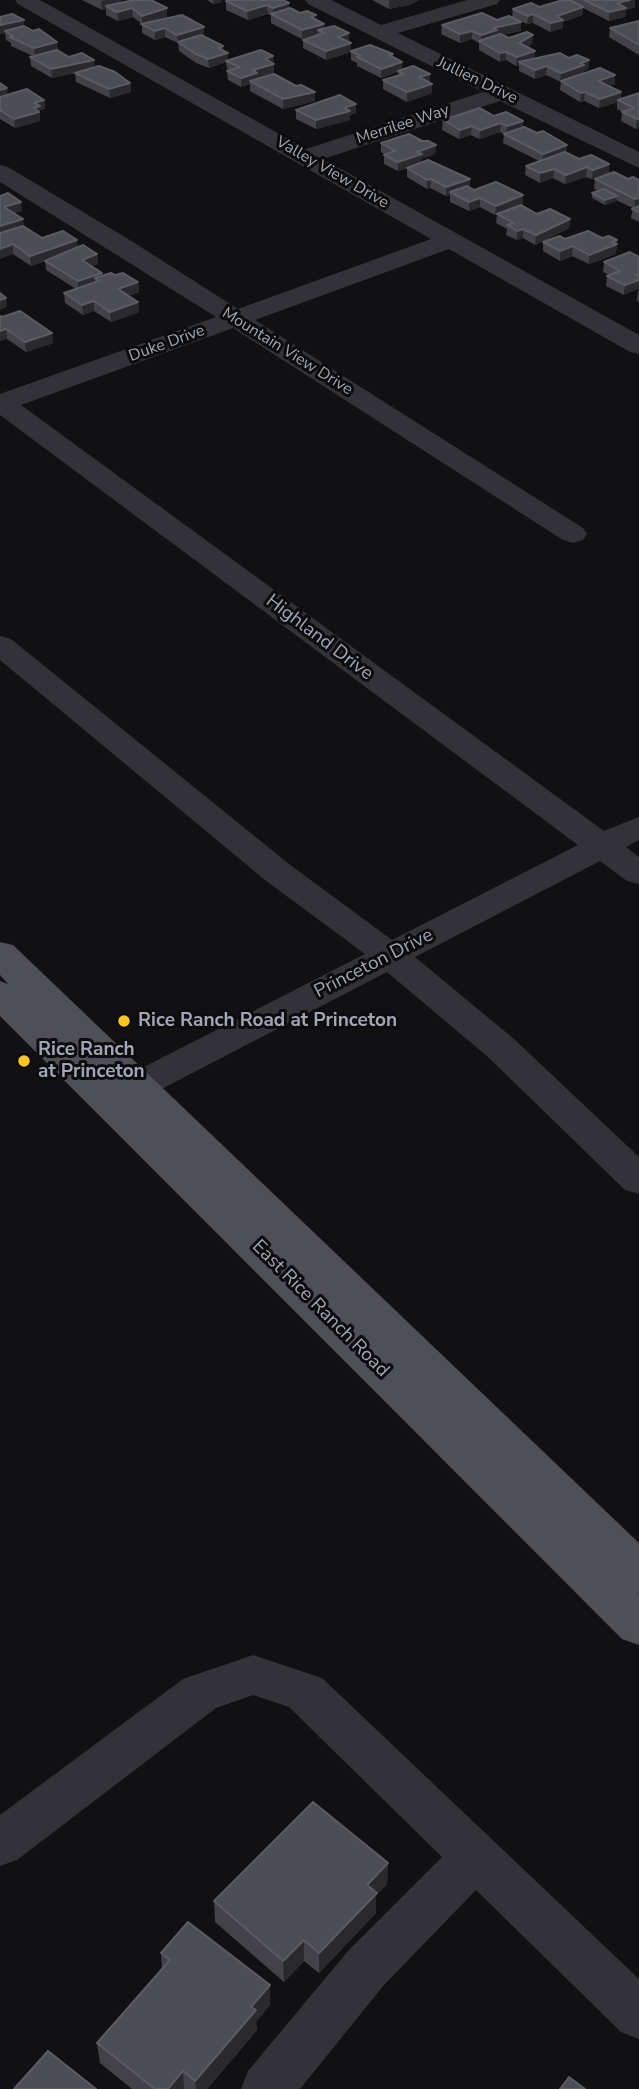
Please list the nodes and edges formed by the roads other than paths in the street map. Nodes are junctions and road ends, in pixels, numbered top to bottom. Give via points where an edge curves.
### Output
1 (25, 0) edge
2 (315, 0) edge
3 (489, 0) edge
4 (379, 32) junction
5 (501, 93) junction
6 (305, 157) junction
7 (639, 161) edge
8 (0, 172) edge
9 (451, 240) junction
10 (235, 319) junction
11 (639, 346) edge
12 (1, 402) edge
13 (573, 534) dead end
14 (0, 645) edge
15 (639, 827) edge
16 (602, 846) junction
17 (639, 873) edge
18 (0, 954) edge
19 (391, 956) junction
20 (0, 994) edge
21 (122, 1094) junction
22 (639, 1180) edge
23 (639, 1573) edge
24 (639, 1625) edge
25 (0, 1844) edge
26 (477, 1857) junction
27 (639, 2014) edge
28 (267, 2089) edge

1 - 6 street, Valley View Drive
2 - 4 street, Jullien Drive
3 - 4 street
4 - 5 street, Jullien Drive
5 - 6 street, Merrilee Way
5 - 7 street, Jullien Drive
6 - 9 street, Valley View Drive
8 - 10 street, Mountain View Drive
9 - 10 street, Duke Drive
9 - 11 street, Valley View Drive
10 - 12 street, Duke Drive
10 - 13 street, Mountain View Drive
12 - 16 street, Highland Drive
14 - 19 street via 277,872
15 - 16 street, Princeton Drive
16 - 17 street, Highland Drive
16 - 19 street, Princeton Drive
18 - 21 main road, East Rice Ranch Road
19 - 21 street, Princeton Drive
19 - 22 street via 501,1048
20 - 21 main road, East Rice Ranch Road
21 - 23 main road, East Rice Ranch Road
21 - 24 main road, East Rice Ranch Road
25 - 26 street via 200,1693 253,1675 305,1692
26 - 27 street
26 - 28 street via 366,1968

